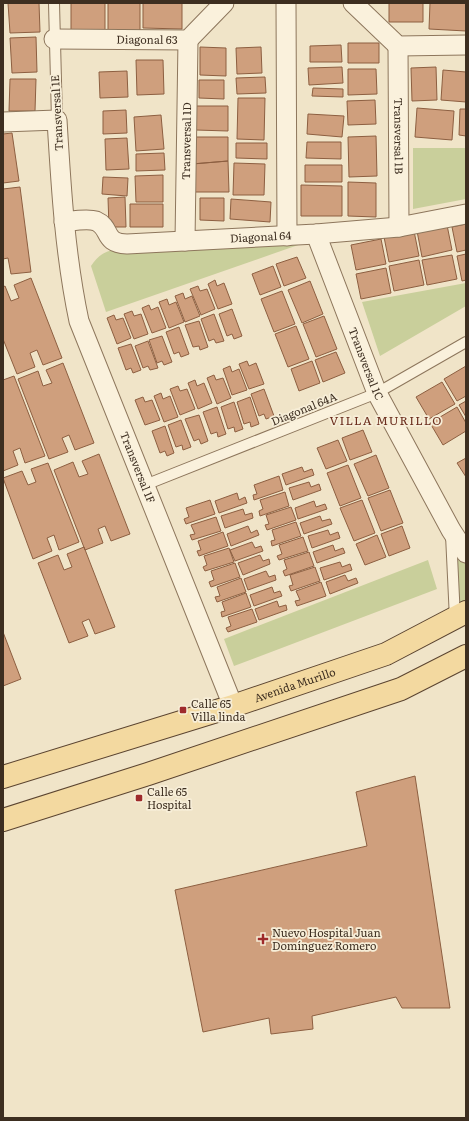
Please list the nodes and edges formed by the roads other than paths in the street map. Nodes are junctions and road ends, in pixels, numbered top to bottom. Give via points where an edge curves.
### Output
1 (54, 3) edge
2 (224, 3) edge
3 (286, 3) edge
4 (353, 3) edge
5 (54, 38) junction
6 (188, 40) junction
7 (466, 45) edge
8 (398, 46) junction
9 (56, 120) junction
10 (3, 122) edge
11 (466, 214) edge
12 (64, 222) junction
13 (398, 226) junction
14 (316, 234) junction
15 (287, 236) junction
16 (185, 241) junction
17 (466, 342) edge
18 (377, 393) junction
19 (145, 485) junction
20 (451, 530) junction
21 (466, 553) edge
22 (460, 615) edge
23 (466, 656) edge
24 (233, 706) junction
25 (3, 777) edge
26 (3, 820) edge

1 - 5 lane, Transversal 1E
2 - 6 street, Diagonal 63
3 - 15 street
4 - 8 street
5 - 6 street, Diagonal 63
5 - 9 lane, Transversal 1E
6 - 16 street, Transversal 1D
7 - 8 street
8 - 13 street, Transversal 1B
9 - 10 street
9 - 12 street, Transversal 1E
11 - 13 street, Diagonal 64
12 - 16 street, Diagonal 64 via 98,222 117,244
12 - 19 street, Transversal 1F via 79,321
13 - 14 street, Diagonal 64
14 - 15 street, Diagonal 64
14 - 18 street, Transversal 1C
15 - 16 street, Diagonal 64
17 - 18 lane, Diagonal 64A
18 - 19 lane, Diagonal 64A
18 - 20 street, Transversal 1C
19 - 24 street, Transversal 1F
20 - 21 street, Transversal 1C
20 - 22 lane, Transversal 1C
22 - 24 main road, Avenida Murillo via 386,654
23 - 26 main road via 401,689
24 - 25 main road, Avenida Murillo

